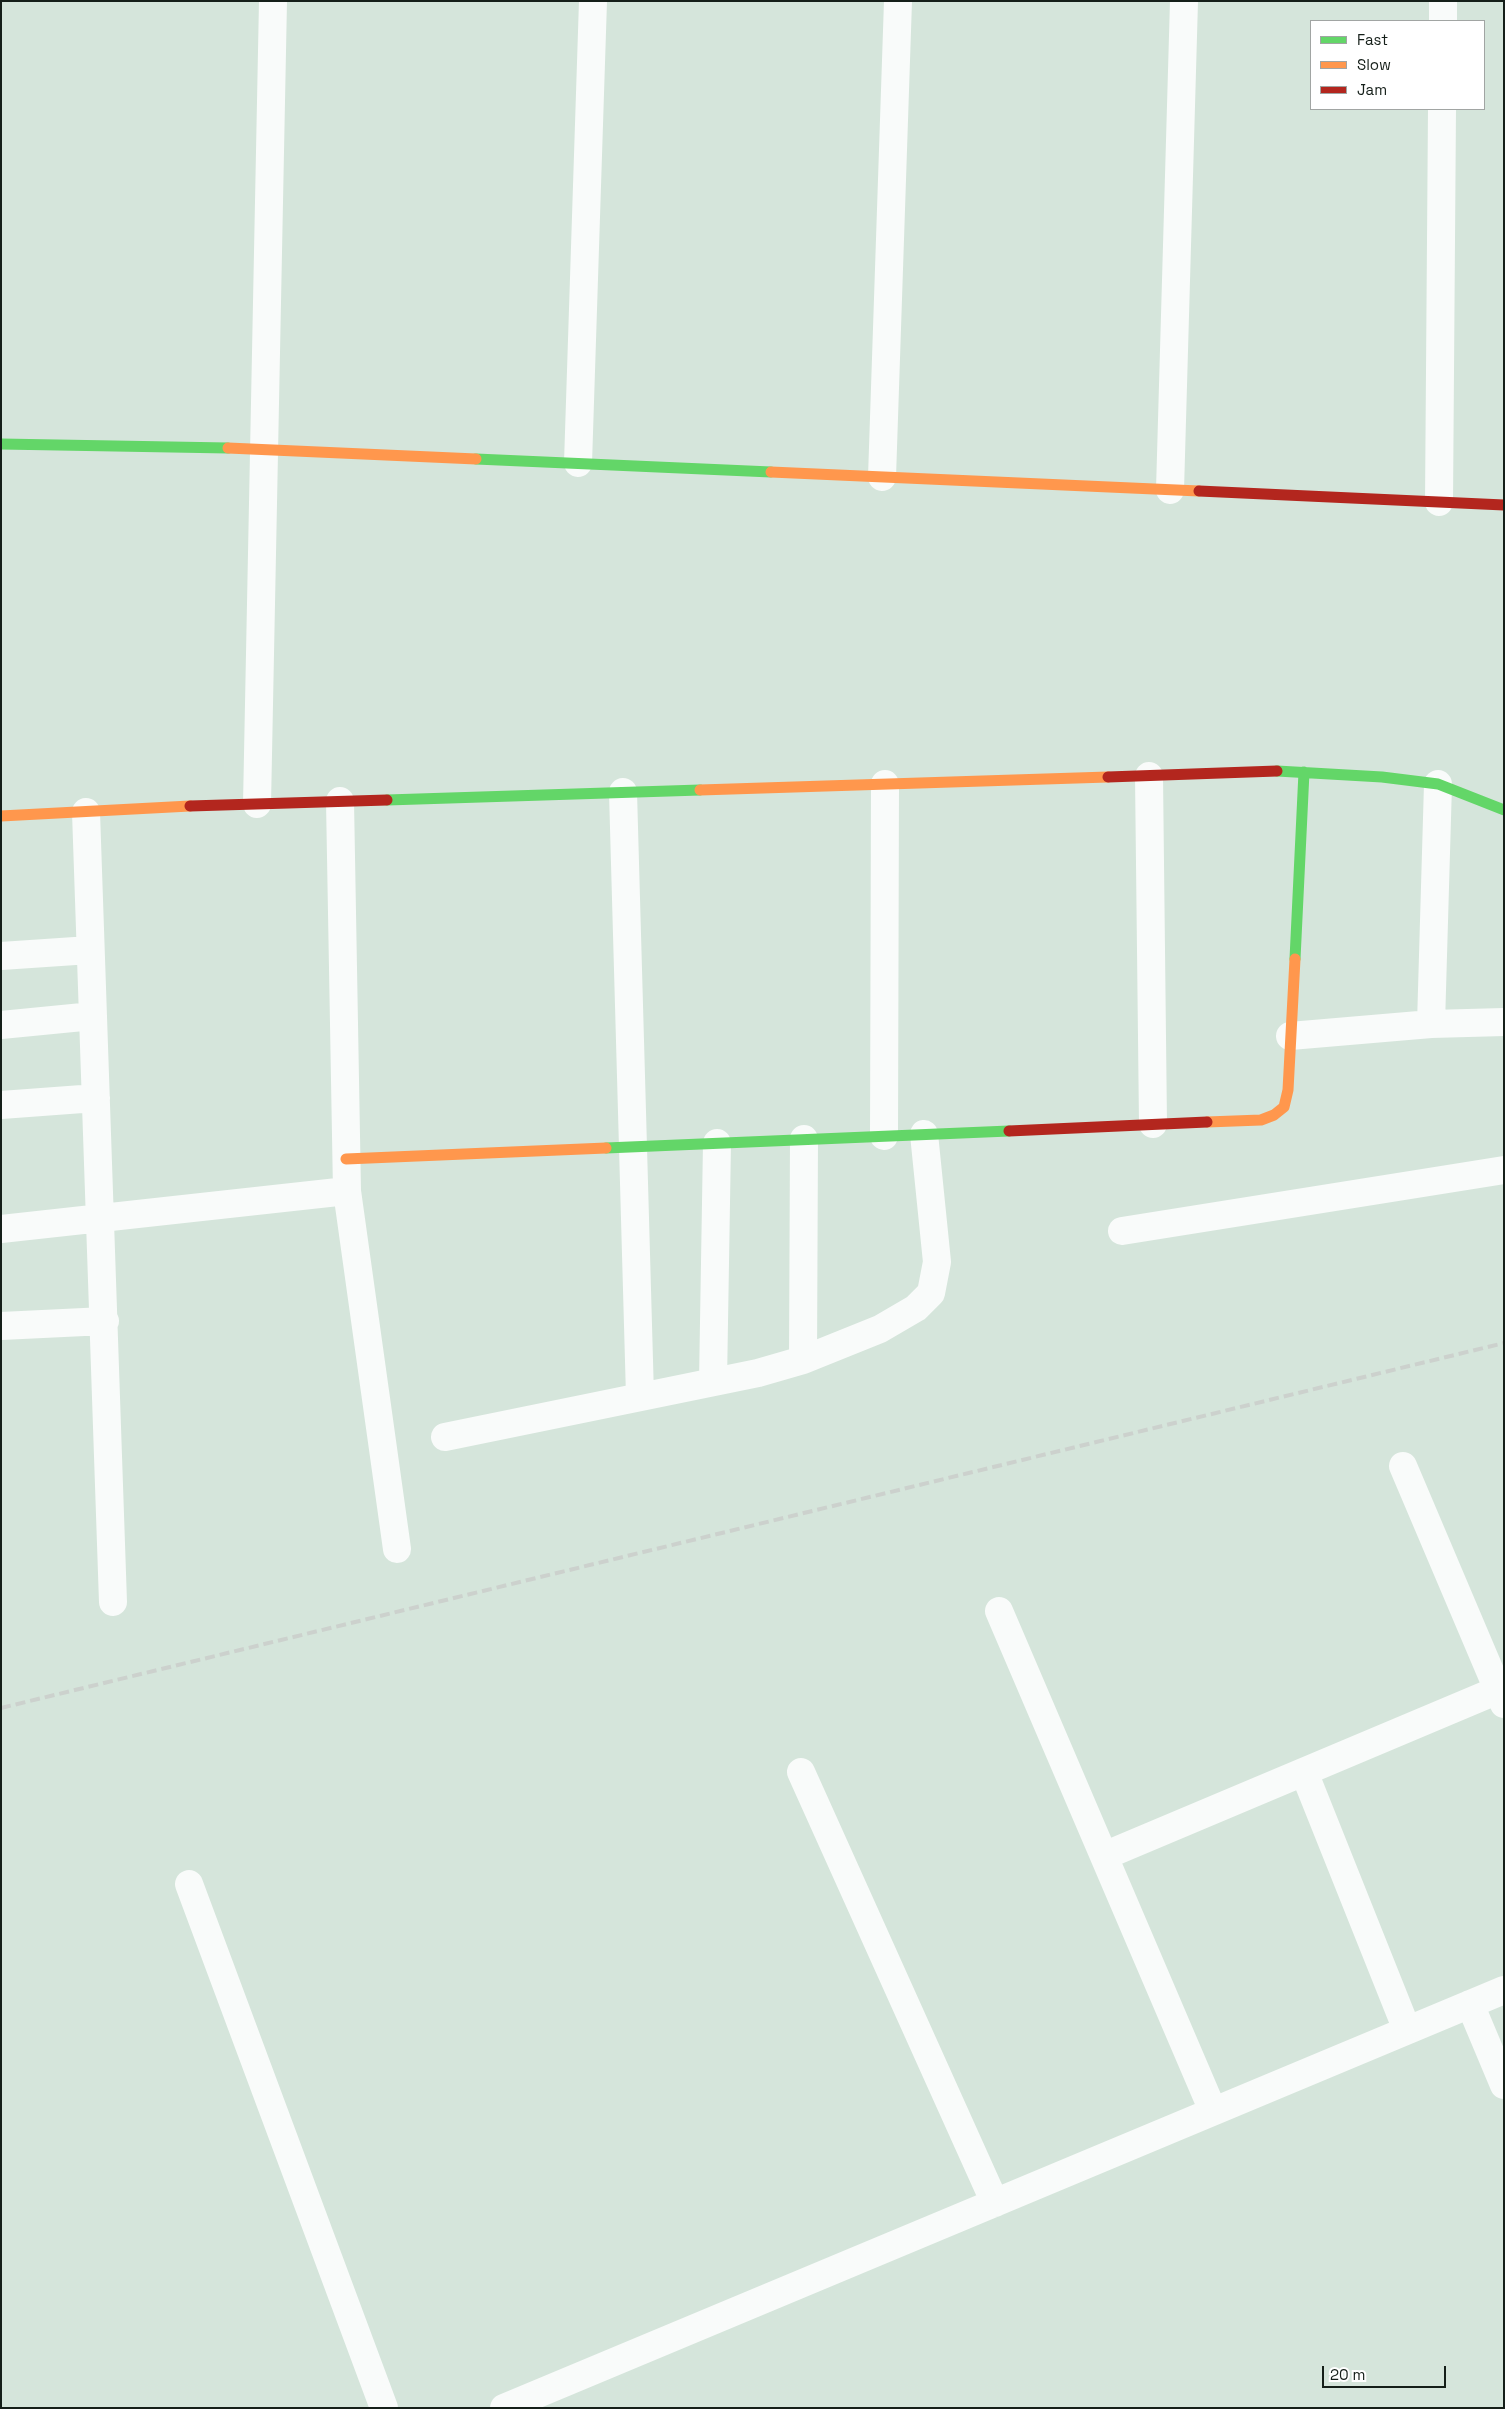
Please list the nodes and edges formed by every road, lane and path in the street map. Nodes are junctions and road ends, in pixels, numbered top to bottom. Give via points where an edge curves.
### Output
1 (273, 1) edge
2 (594, 1) edge
3 (898, 1) edge
4 (1184, 1) edge
5 (1443, 1) edge
6 (1443, 20) edge
7 (1442, 110) edge
8 (1, 444) edge
9 (263, 449) junction
10 (578, 463) junction
11 (882, 477) junction
12 (1170, 490) junction
13 (1439, 502) junction
14 (1504, 505) edge
15 (1304, 772) junction
16 (1149, 776) junction
17 (885, 784) junction
18 (1438, 784) junction
19 (623, 792) junction
20 (340, 801) junction
21 (256, 804) junction
22 (1504, 810) edge
23 (86, 812) junction
24 (1, 816) edge
25 (90, 950) junction
26 (1, 956) edge
27 (93, 1016) junction
28 (1504, 1022) edge
29 (1431, 1024) junction
30 (1, 1025) edge
31 (1290, 1036) junction
32 (96, 1098) junction
33 (1, 1105) edge
34 (1153, 1124) junction
35 (924, 1134) junction
36 (884, 1136) junction
37 (804, 1139) junction
38 (717, 1143) junction
39 (634, 1146) junction
40 (346, 1159) junction
41 (1504, 1170) edge
42 (347, 1191) junction
43 (102, 1218) junction
44 (1, 1229) edge
45 (1122, 1231) dead end
46 (105, 1321) junction
47 (1, 1326) edge
48 (803, 1360) junction
49 (714, 1382) junction
50 (640, 1396) junction
51 (445, 1437) dead end
52 (1403, 1466) dead end
53 (397, 1549) dead end
54 (113, 1602) dead end
55 (999, 1611) dead end
56 (1501, 1697) edge
57 (801, 1772) dead end
58 (1304, 1772) junction
59 (1104, 1856) junction
60 (189, 1884) dead end
61 (1504, 1990) edge
62 (1470, 2004) junction
63 (1407, 2030) junction
64 (1504, 2085) edge
65 (1213, 2112) junction
66 (995, 2203) junction
67 (384, 2408) edge
68 (504, 2408) edge

1 - 9 street
2 - 10 street
3 - 11 street
4 - 12 street
5 - 6 street
7 - 13 street
8 - 9 street
9 - 10 street
9 - 21 street
10 - 11 street
11 - 12 street
12 - 13 street
13 - 14 street
15 - 16 street
15 - 18 street
15 - 31 street
16 - 17 street
16 - 34 street
17 - 19 street
17 - 36 street
18 - 22 street
18 - 29 street
19 - 20 street
19 - 39 street
20 - 21 street
20 - 40 street
21 - 23 street
23 - 24 street
23 - 25 street
25 - 26 street
25 - 27 street
27 - 30 street
27 - 32 street
28 - 29 street
29 - 31 street
31 - 34 street via 1288,1090 1284,1107 1274,1116 1261,1120
32 - 33 street
32 - 43 street
34 - 35 street
35 - 36 street
35 - 48 street via 937,1262 932,1293 916,1308 880,1329
36 - 37 street
37 - 38 street
37 - 48 street
38 - 39 street
38 - 49 street
39 - 40 street
39 - 50 street
40 - 42 street
41 - 45 street
42 - 43 street
42 - 53 street
43 - 44 street
43 - 46 street
46 - 47 street
46 - 54 street
48 - 49 street
49 - 50 street
50 - 51 street
52 - 56 street
55 - 59 street
56 - 58 street
57 - 66 street
58 - 59 street
58 - 63 street
59 - 65 street
60 - 67 street
61 - 62 street
62 - 63 street
62 - 64 street
63 - 65 street
65 - 66 street
66 - 68 street

